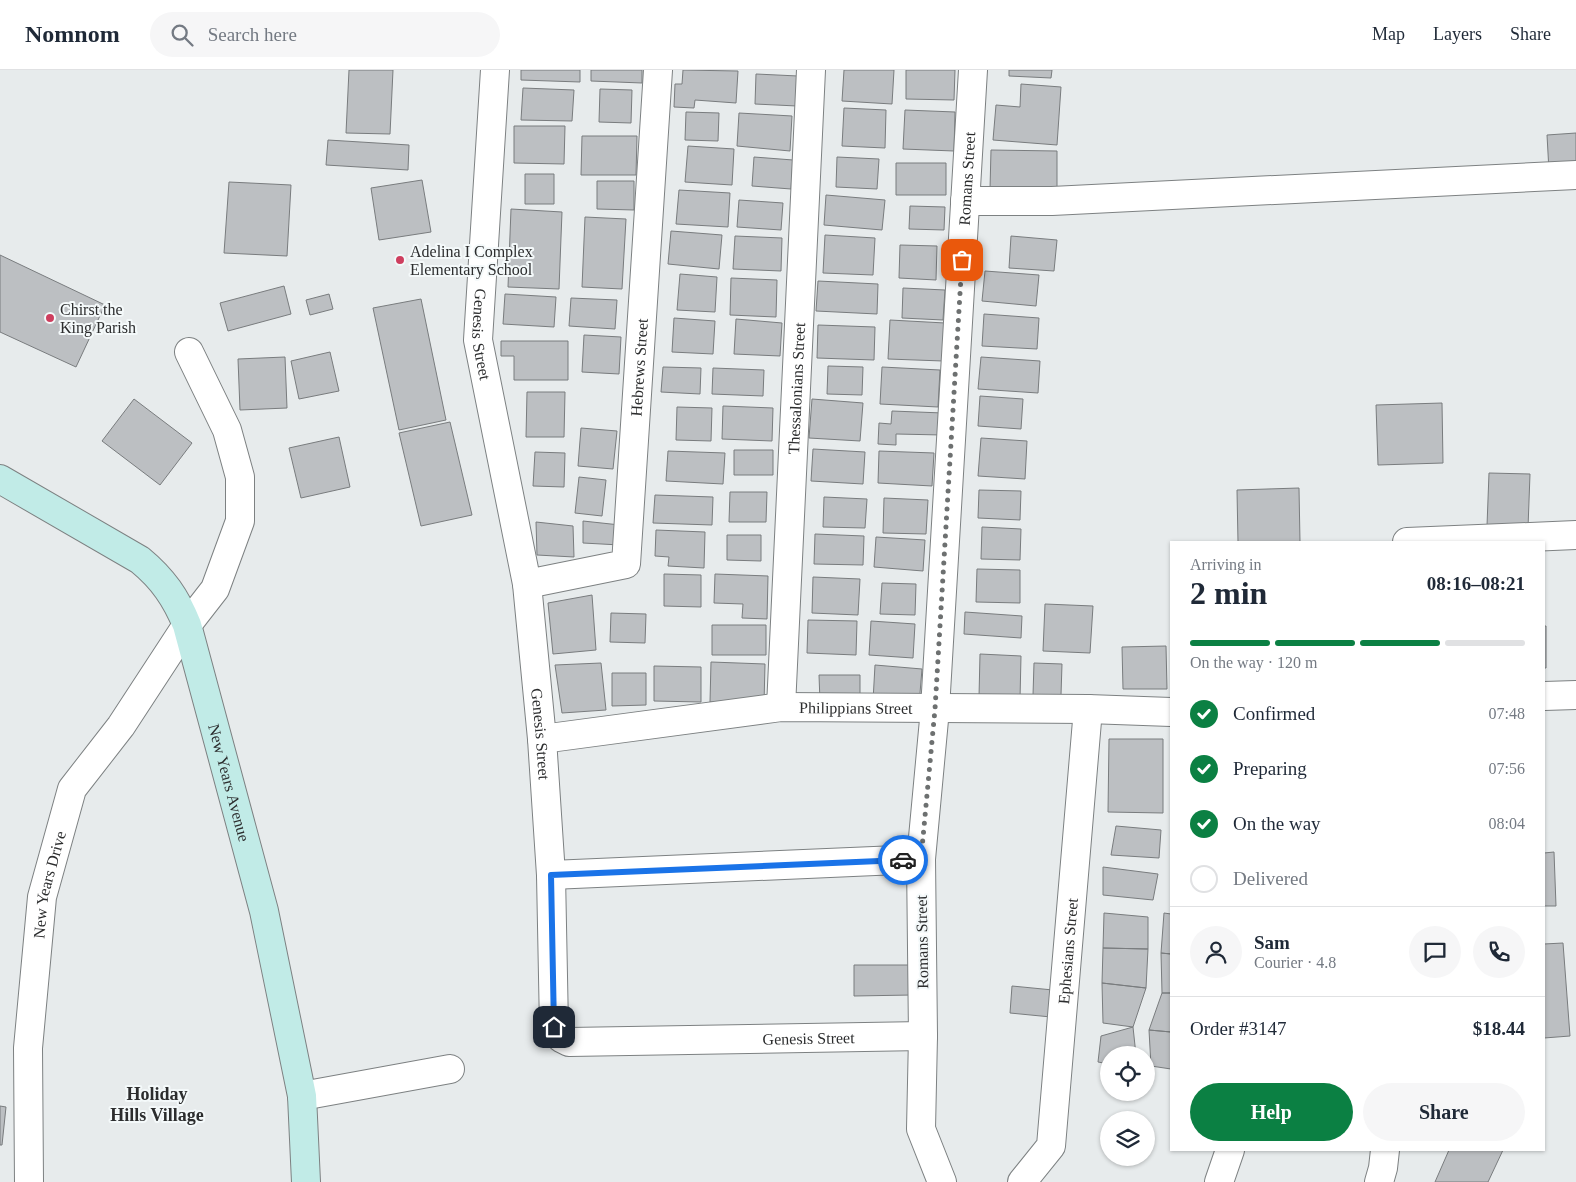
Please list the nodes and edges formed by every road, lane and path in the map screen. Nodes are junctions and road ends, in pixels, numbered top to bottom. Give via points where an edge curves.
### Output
1 (495, 70) edge
2 (658, 70) edge
3 (811, 70) edge
4 (973, 70) edge
5 (1576, 175) edge
6 (965, 201) junction
7 (189, 352) dead end
8 (0, 479) edge
9 (1576, 536) edge
10 (1435, 541) edge
11 (527, 584) junction
12 (187, 625) junction
13 (1576, 694) edge
14 (1545, 696) edge
15 (780, 707) junction
16 (935, 709) junction
17 (1088, 709) junction
18 (1170, 712) edge
19 (542, 739) junction
20 (921, 859) junction
21 (551, 875) junction
22 (923, 1036) junction
23 (450, 1069) dead end
24 (302, 1096) junction
25 (1230, 1151) edge
26 (1385, 1151) edge
27 (29, 1182) edge
28 (306, 1182) edge
29 (942, 1182) edge
30 (1022, 1182) edge
31 (1219, 1182) edge
32 (1379, 1182) edge

1 - 11 street, Genesis Street via 478,340
2 - 11 street, Hebrews Street via 626,564
3 - 15 street, Thessalonians Street
4 - 6 street, Romans Street
5 - 6 street via 1052,200
6 - 16 street, Romans Street
7 - 12 street, New Years Drive via 227,430 240,477 240,521 216,589
8 - 12 street, New Years Avenue via 140,560 160,578 177,601
9 - 10 street
11 - 19 street, Genesis Street
12 - 24 street, New Years Avenue via 264,912
12 - 27 street, New Years Drive via 121,726 72,789 42,897 28,1048
13 - 14 street
15 - 16 street, Philippians Street
15 - 19 street, Philippians Street
16 - 17 street, Philippians Street
16 - 20 street, Romans Street
17 - 18 street, Philippians Street
17 - 30 street, Ephesians Street via 1051,1146
19 - 21 street, Genesis Street
20 - 21 street
20 - 22 street, Romans Street
21 - 22 street, Genesis Street via 554,1027 561,1038 570,1042
22 - 29 street, Romans Street via 921,1129
23 - 24 street
24 - 28 street, New Years Avenue
25 - 31 street
26 - 32 street

